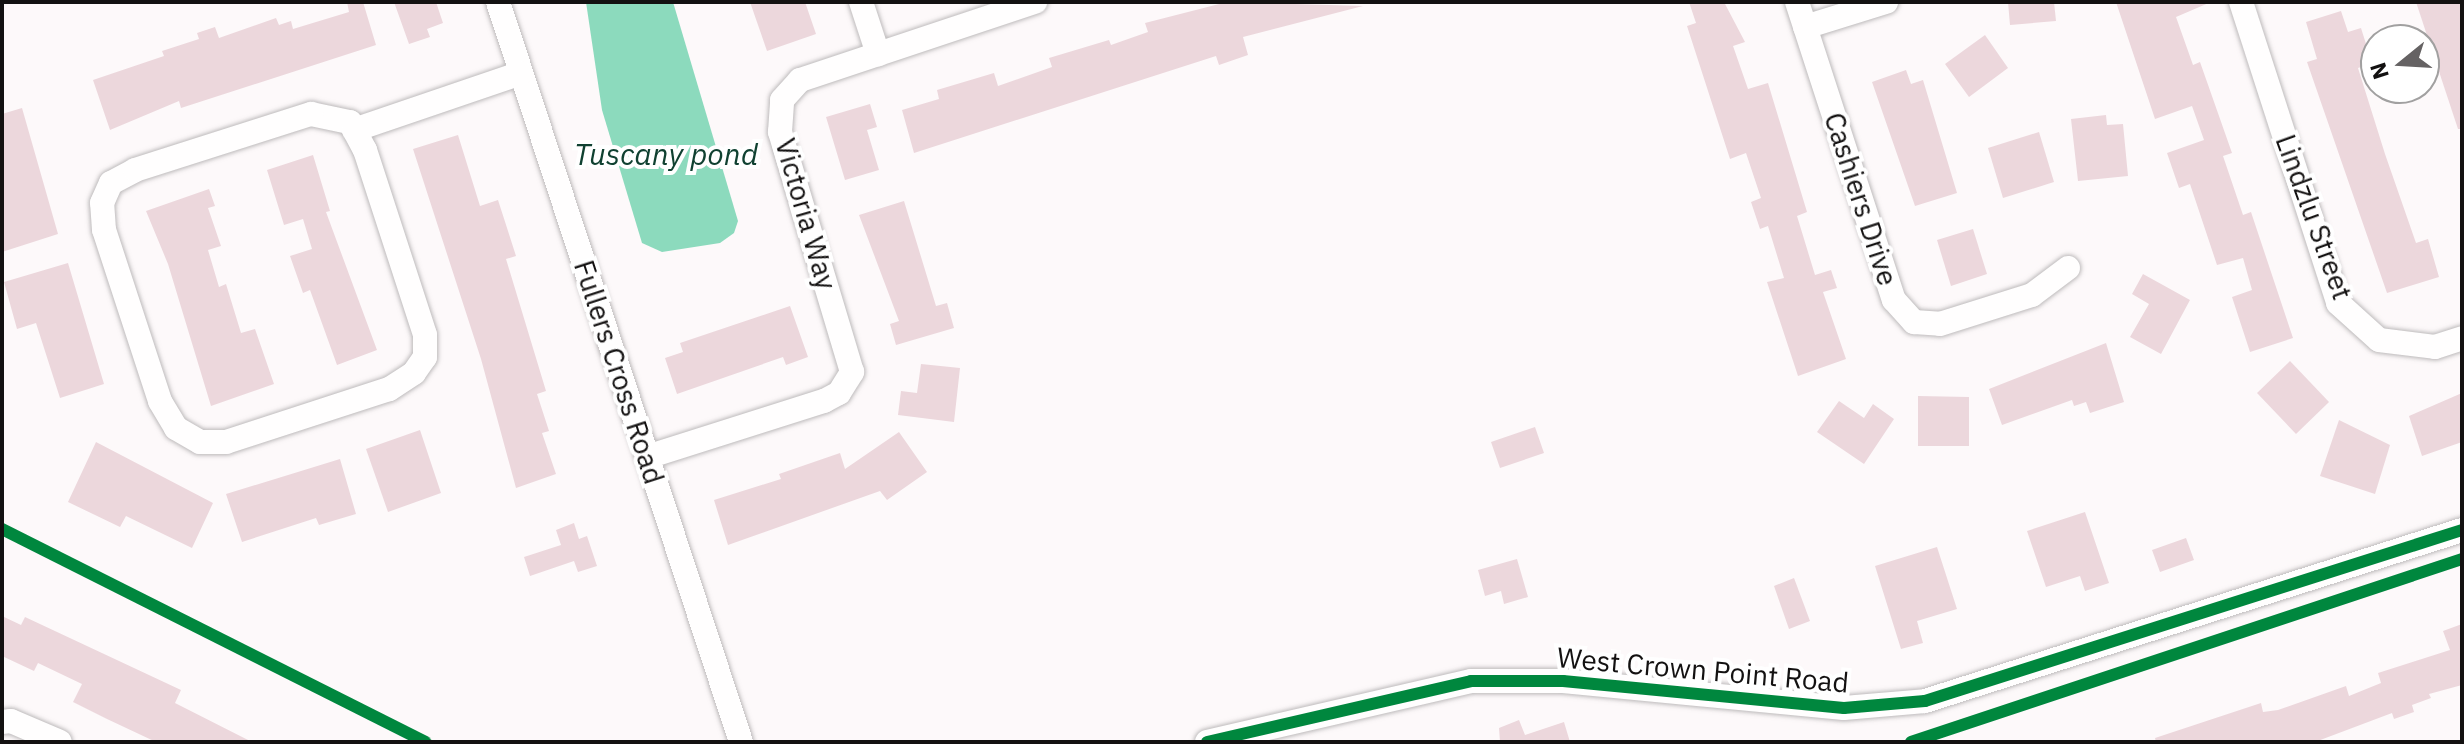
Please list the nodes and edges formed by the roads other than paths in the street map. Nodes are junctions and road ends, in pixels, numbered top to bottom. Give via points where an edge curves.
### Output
1 (498, 2) edge
2 (861, 2) edge
3 (1035, 2) edge
4 (1797, 2) edge
5 (1886, 2) edge
6 (2241, 2) edge
7 (1805, 27) junction
8 (878, 54) junction
9 (521, 73) junction
10 (354, 130) junction
11 (2068, 268) dead end
12 (2462, 338) edge
13 (647, 457) junction
14 (2462, 530) edge
15 (2, 722) edge
16 (60, 742) edge
17 (741, 742) edge
18 (1207, 742) edge

1 - 9 street, Fullers Cross Road
2 - 8 street
3 - 8 street, Victoria Way
4 - 7 street, Cashiers Drive
5 - 7 street
6 - 12 street, Lindzlu Street via 2338,303 2379,340 2435,347
7 - 11 street, Cashiers Drive via 1894,300 1914,322 1940,324 2032,295
8 - 13 street, Victoria Way via 800,80 782,100 780,132 852,372 839,393 824,401
9 - 10 street
9 - 13 street, Fullers Cross Road
10 - 10 street via 425,335 425,357 414,373 389,389 226,442 200,442 176,428 160,401 104,230 102,203 111,183 311,114 333,116
13 - 17 street, Fullers Cross Road
14 - 18 street, West Crown Point Road via 1925,701 1844,708 1563,681 1471,681
15 - 16 street

